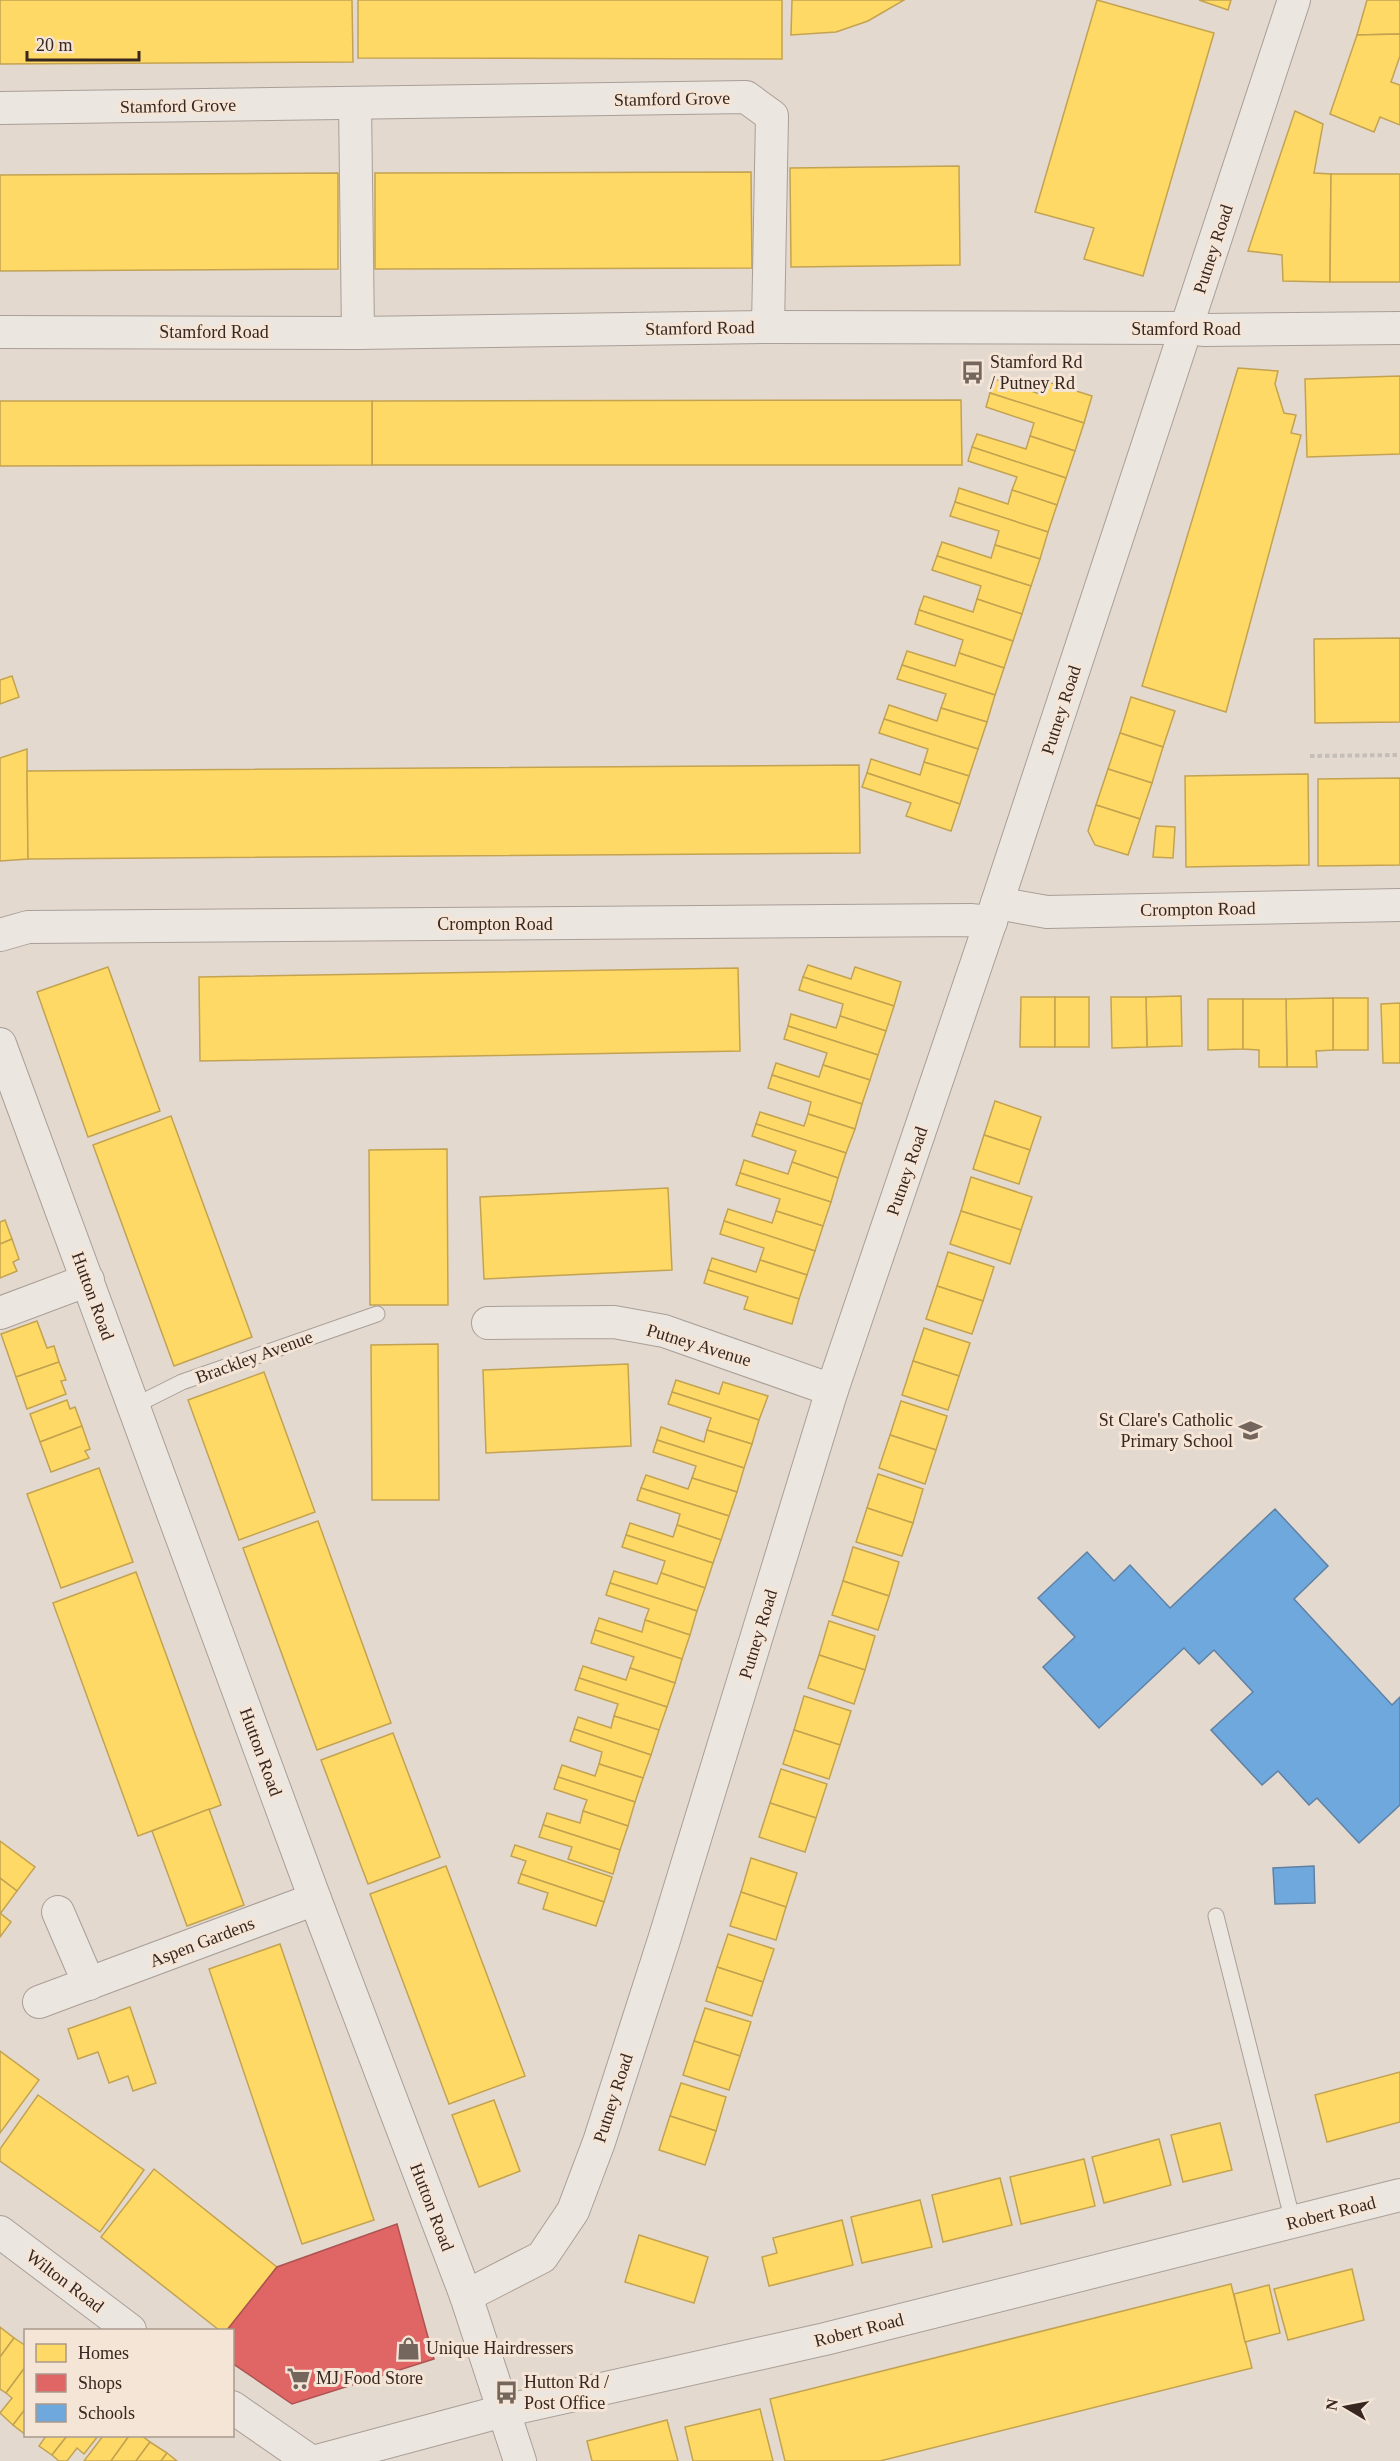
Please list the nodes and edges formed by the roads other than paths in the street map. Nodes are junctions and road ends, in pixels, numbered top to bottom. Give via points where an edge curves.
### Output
1 (1294, 0) edge
2 (355, 104) junction
3 (0, 108) edge
4 (768, 327) junction
5 (1187, 328) junction
6 (1400, 328) edge
7 (0, 332) edge
8 (358, 333) junction
9 (1400, 905) edge
10 (994, 913) junction
11 (0, 935) edge
12 (0, 1044) edge
13 (88, 1280) junction
14 (0, 1313) edge
15 (377, 1314) dead end
16 (489, 1323) dead end
17 (832, 1390) junction
18 (134, 1406) junction
19 (315, 1899) junction
20 (58, 1912) dead end
21 (1216, 1916) dead end
22 (89, 1984) junction
23 (39, 2002) dead end
24 (1400, 2195) edge
25 (1293, 2223) junction
26 (0, 2232) edge
27 (466, 2296) junction
28 (127, 2329) edge
29 (234, 2408) edge
30 (503, 2411) junction
31 (310, 2461) edge
32 (317, 2461) edge
33 (520, 2461) edge

1 - 5 street, Putney Road
2 - 3 street, Stamford Grove
2 - 4 street, Stamford Grove via 746,98 772,116
2 - 8 street
4 - 5 street, Stamford Road
4 - 8 street, Stamford Road
5 - 6 street, Stamford Road
5 - 10 street, Putney Road
7 - 8 street, Stamford Road
9 - 10 street, Crompton Road
10 - 11 street, Crompton Road via 958,920 40,927
10 - 17 street, Putney Road
12 - 13 street, Hutton Road
13 - 14 street
13 - 18 street, Hutton Road
15 - 18 lane, Brackley Avenue via 182,1382
16 - 17 street, Putney Avenue via 614,1322 664,1331
17 - 27 street, Putney Road via 668,1929 573,2211 542,2258
18 - 19 street, Hutton Road
19 - 22 street, Aspen Gardens
19 - 27 street, Hutton Road
20 - 22 street
21 - 25 lane
22 - 23 street, Aspen Gardens
24 - 25 street, Robert Road
25 - 30 street, Robert Road via 825,2339
26 - 28 street, Wilton Road
27 - 30 street, Hutton Road
29 - 31 street
30 - 32 street, Robert Road
30 - 33 street, Hutton Road

